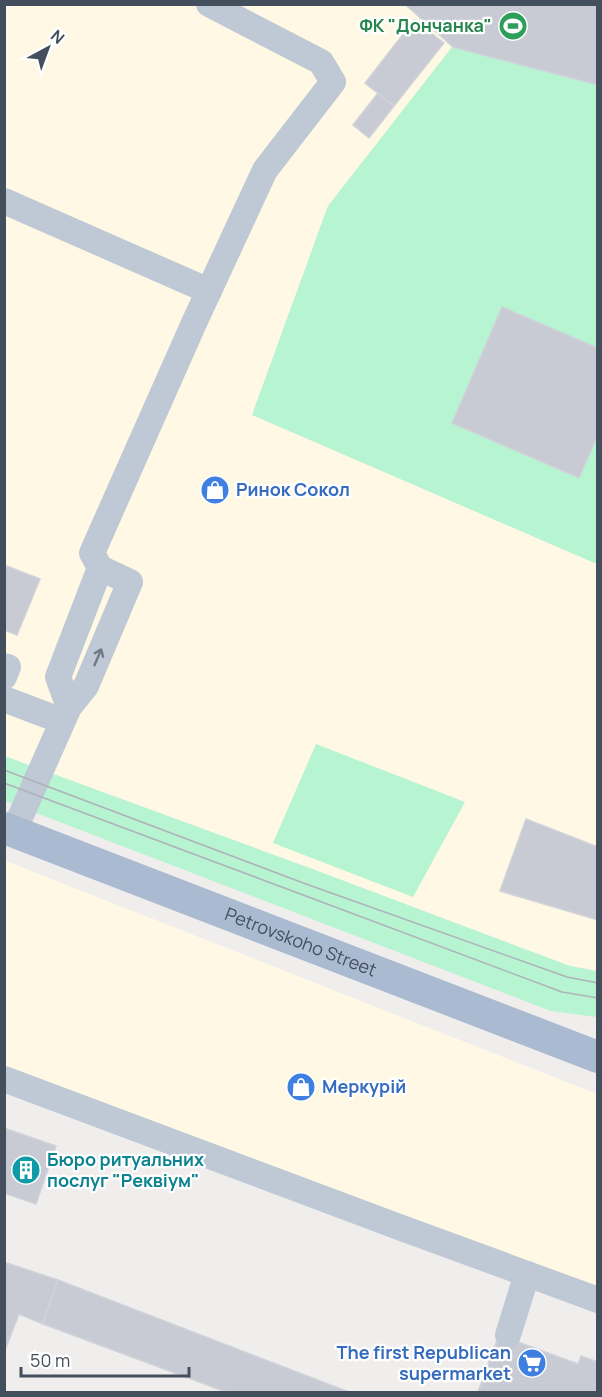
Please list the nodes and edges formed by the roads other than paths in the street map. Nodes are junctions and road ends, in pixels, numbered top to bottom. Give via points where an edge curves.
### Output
1 (209, 4) edge
2 (4, 201) edge
3 (209, 291) junction
4 (4, 666) edge
5 (4, 677) edge
6 (4, 699) edge
7 (65, 714) junction
8 (9, 830) edge
9 (597, 1057) edge
10 (4, 1079) edge
11 (527, 1274) junction
12 (597, 1299) edge
13 (508, 1335) dead end

1 - 3 street via 321,62 333,82 265,170
2 - 3 street
3 - 7 street via 92,553 100,568 130,582 86,686
4 - 5 street via 8,667
6 - 7 street
7 - 8 street
8 - 9 main road, Petrovskoho Street
10 - 11 street
11 - 12 street
11 - 13 street

